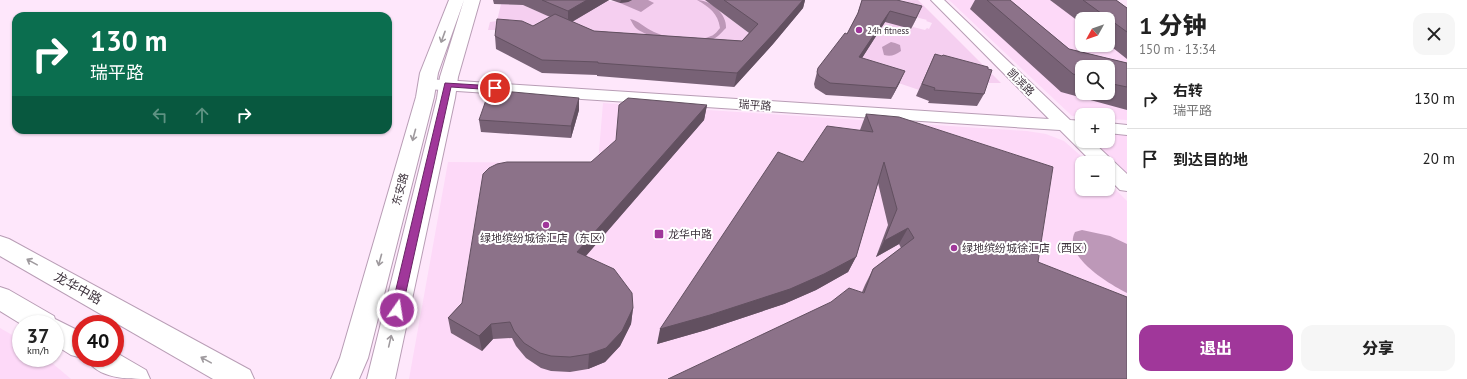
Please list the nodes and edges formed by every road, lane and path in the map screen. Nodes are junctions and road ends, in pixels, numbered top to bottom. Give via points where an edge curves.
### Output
1 (457, 0) edge
2 (472, 0) edge
3 (938, 0) edge
4 (427, 84) junction
5 (448, 85) junction
6 (1064, 125) junction
7 (1075, 126) edge
8 (1115, 129) edge
9 (1127, 130) edge
10 (1097, 156) edge
11 (1115, 174) edge
12 (1127, 185) edge
13 (0, 245) edge
14 (0, 298) edge
15 (29, 315) edge
16 (115, 367) edge
17 (136, 379) edge
18 (240, 379) edge
19 (344, 379) edge
20 (381, 379) edge

1 -> 4 street, 东安路
2 - 5 street
3 - 6 street, 凯滨路
4 - 5 street, 瑞平路
4 -> 19 street, 东安路 via 354,358
5 - 6 street, 瑞平路
20 -> 5 street
6 - 7 street, 瑞平路
6 - 10 street, 凯滨路
8 - 9 street
11 - 12 street
18 -> 13 street, 龙华中路
14 - 15 street
16 - 17 street

